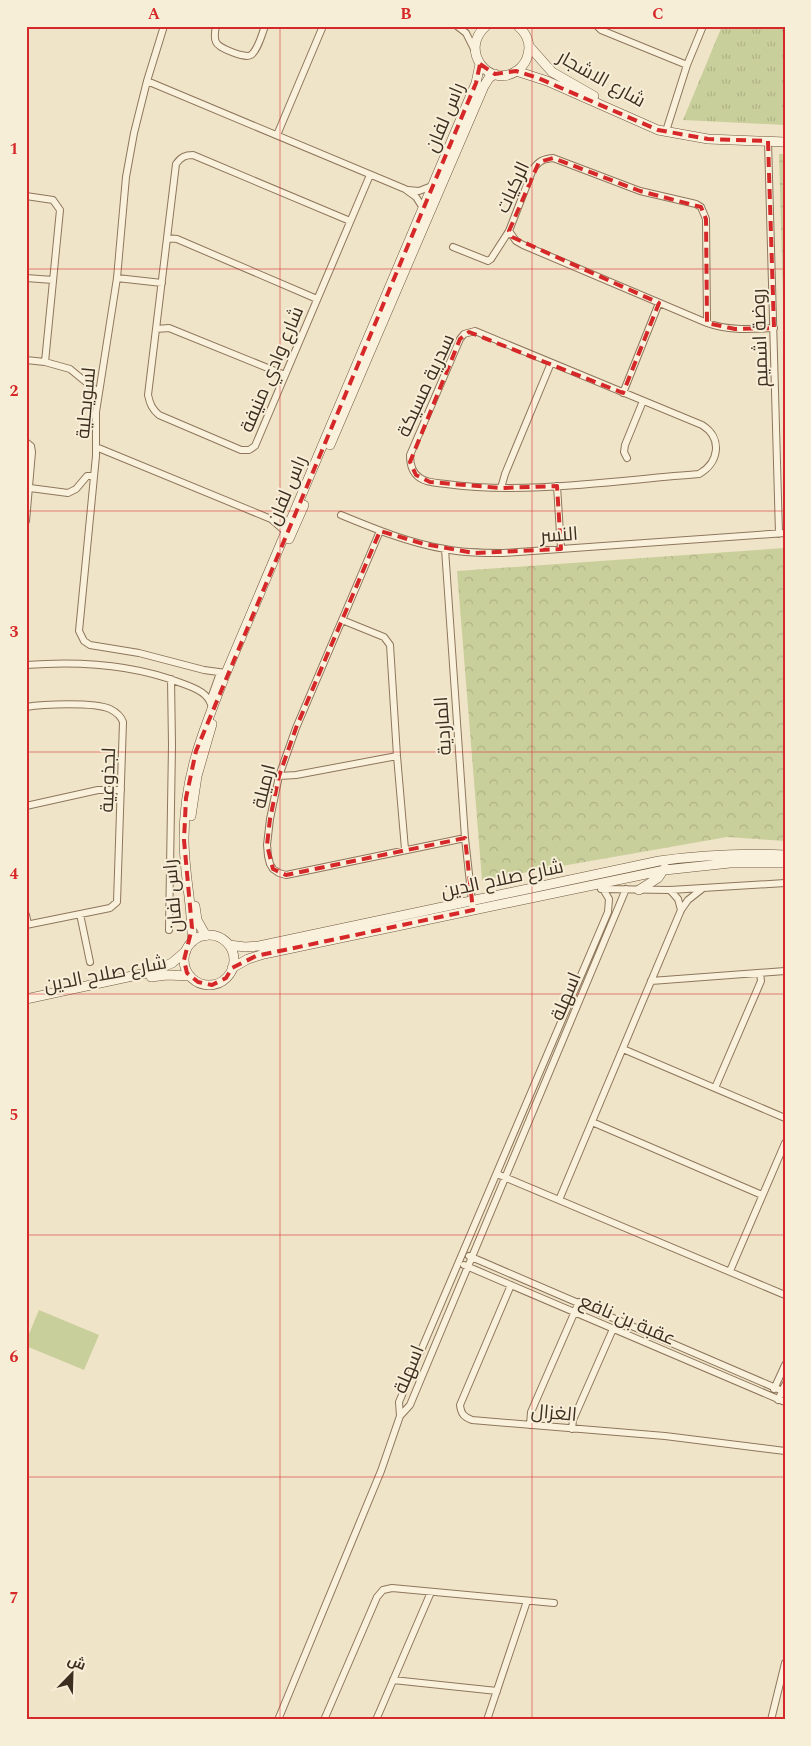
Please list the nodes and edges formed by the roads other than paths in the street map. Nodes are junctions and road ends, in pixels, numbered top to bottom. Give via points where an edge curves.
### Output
1 (164, 26) edge
2 (216, 26) edge
3 (265, 26) edge
4 (323, 26) edge
5 (457, 26) edge
6 (486, 26) edge
7 (597, 26) edge
8 (703, 26) edge
9 (521, 28) edge
10 (529, 46) junction
11 (475, 49) junction
12 (480, 64) junction
13 (687, 65) junction
14 (516, 72) junction
15 (495, 74) junction
16 (147, 81) junction
17 (666, 131) junction
18 (276, 134) junction
19 (768, 141) junction
20 (785, 142) edge
21 (370, 175) junction
22 (433, 186) junction
23 (405, 189) junction
24 (26, 196) edge
25 (423, 208) junction
26 (350, 221) junction
27 (509, 232) junction
28 (167, 238) junction
29 (454, 247) dead end
30 (26, 278) edge
31 (117, 278) junction
32 (53, 280) junction
33 (162, 283) junction
34 (317, 299) junction
35 (659, 303) junction
36 (707, 323) junction
37 (774, 328) junction
38 (156, 329) junction
39 (26, 360) edge
40 (45, 362) junction
41 (551, 363) junction
42 (285, 375) junction
43 (98, 392) junction
44 (623, 393) junction
45 (643, 401) junction
46 (26, 442) edge
47 (781, 444) edge
48 (96, 447) junction
49 (627, 458) dead end
50 (93, 476) junction
51 (557, 486) junction
52 (30, 488) junction
53 (501, 488) junction
54 (341, 515) dead end
55 (270, 519) junction
56 (26, 521) edge
57 (290, 521) junction
58 (380, 530) junction
59 (286, 532) junction
60 (782, 533) edge
61 (445, 549) junction
62 (562, 549) junction
63 (342, 620) junction
64 (26, 665) edge
65 (223, 673) junction
66 (171, 679) junction
67 (211, 705) junction
68 (26, 706) edge
69 (397, 756) junction
70 (278, 776) junction
71 (121, 790) junction
72 (26, 806) edge
73 (465, 838) junction
74 (406, 849) junction
75 (785, 855) edge
76 (659, 861) junction
77 (785, 864) edge
78 (664, 870) junction
79 (785, 883) edge
80 (586, 887) junction
81 (603, 889) junction
82 (626, 889) junction
83 (702, 889) junction
84 (639, 890) junction
85 (670, 890) junction
86 (471, 901) junction
87 (473, 910) junction
88 (681, 910) junction
89 (80, 914) junction
90 (26, 915) edge
91 (27, 925) edge
92 (169, 930) dead end
93 (206, 936) junction
94 (192, 942) junction
95 (228, 945) junction
96 (186, 951) junction
97 (90, 962) dead end
98 (232, 968) junction
99 (785, 971) edge
100 (760, 973) junction
101 (190, 976) junction
102 (651, 981) junction
103 (26, 999) edge
104 (26, 1005) edge
105 (623, 1049) junction
106 (715, 1088) junction
107 (785, 1118) edge
108 (592, 1122) junction
109 (785, 1143) edge
110 (497, 1174) junction
111 (506, 1178) junction
112 (762, 1195) junction
113 (559, 1200) junction
114 (462, 1253) junction
115 (471, 1257) junction
116 (459, 1263) junction
117 (467, 1267) junction
118 (730, 1270) junction
119 (511, 1285) junction
120 (785, 1295) edge
121 (579, 1302) junction
122 (575, 1312) junction
123 (613, 1329) junction
124 (785, 1365) edge
125 (775, 1387) junction
126 (784, 1389) edge
127 (771, 1396) junction
128 (782, 1401) edge
129 (400, 1416) junction
130 (530, 1425) junction
131 (572, 1429) junction
132 (785, 1451) edge
133 (431, 1592) junction
134 (527, 1601) junction
135 (554, 1603) dead end
136 (785, 1663) edge
137 (393, 1680) junction
138 (497, 1690) junction
139 (278, 1720) edge
140 (324, 1720) edge
141 (376, 1720) edge
142 (487, 1720) edge
143 (771, 1720) edge

1 - 16 street, لسويحلية
2 - 3 street via 218,46 245,57 254,51
4 - 18 street
5 - 11 street
6 - 11 street via 479,34
7 - 13 street
8 - 13 street
9 - 10 street, شارع الاشجار
10 - 14 street via 527,58
10 - 17 street, شارع الاشجار via 552,72 587,93
11 - 12 street
12 - 15 street
12 - 22 street, راس لفان via 476,83
13 - 17 street
14 - 15 street
14 - 17 street, شارع الاشجار via 547,81
15 - 93 street, راس لفان via 484,86 258,610 208,734 196,776 189,842 196,912
16 - 18 street
16 - 31 street, لسويحلية via 126,178
17 - 19 street, شارع الاشجار via 708,139
18 - 21 street
19 - 20 street, شارع الاشجار
19 - 37 street, روضة اشميم
21 - 23 street
21 - 26 street, شارع وادي منيفة
22 - 23 street via 419,191
22 - 25 street, راس لفان
23 - 25 street
24 - 32 street via 53,200 60,210
25 - 57 street, راس لفان
26 - 28 street, شارع وادي منيفة via 193,155 186,155 176,164
26 - 34 street, شارع وادي منيفة
27 - 29 street via 488,261
27 - 35 street, الركيات via 523,246
27 - 36 street, الركيات via 534,169 544,159 553,158 640,191 696,204 706,219
28 - 33 street, شارع وادي منيفة
28 - 34 street
30 - 32 street
31 - 33 street
31 - 43 street, لسويحلية
32 - 40 street
33 - 38 street, شارع وادي منيفة
34 - 42 street, شارع وادي منيفة
35 - 36 street, الركيات
35 - 44 street
36 - 37 street, الركيات via 735,330
37 - 47 street, روضة اشميم
38 - 42 street via 170,328
38 - 42 street, شارع وادي منيفة via 148,395 153,410 241,450 249,450 259,440
39 - 40 street
40 - 43 street via 70,369
41 - 44 street, سدرية مسيكة
41 - 53 street
41 - 53 street, سدرية مسيكة via 475,331 464,334 410,455 412,469 421,479 460,486
43 - 48 street, لسويحلية
44 - 45 street, سدرية مسيكة
45 - 49 street via 625,445
45 - 51 street, سدرية مسيكة via 709,429 716,449 708,469 699,474
46 - 52 street via 32,452
47 - 60 street, روضة اشميم
48 - 50 street, لسويحلية
48 - 55 street
50 - 52 street via 87,476 76,489 68,492
50 - 65 street, لسويحلية via 78,631 82,638 87,643
51 - 53 street, سدرية مسيكة
51 - 62 street
52 - 56 street
54 - 58 street, النسر
55 - 57 street
55 - 59 street
57 - 59 street, راس لفان
58 - 61 street, النسر
58 - 63 street, ارميلة
59 - 65 street, راس لفان
60 - 62 street, النسر
61 - 62 street, النسر via 503,553
61 - 73 street, الماردية
63 - 69 street via 384,637 390,645
63 - 70 street, ارميلة
64 - 66 street via 69,663 111,666
65 - 67 street, راس لفان
66 - 67 street via 203,692
66 - 92 street, راس لفان
67 - 94 street, راس لفان via 196,751 186,798 184,840
68 - 71 street, لجذوعية via 65,704 103,707 121,717
69 - 70 street via 296,776
69 - 74 street
70 - 74 street, ارميلة via 267,845 270,864 279,873 286,875
71 - 72 street via 98,790
71 - 89 street, لجذوعية via 119,896 110,908
73 - 74 street, ارميلة
73 - 86 street, الماردية
75 - 76 street, شارع صلاح الدين via 732,854
76 - 78 street via 664,864
76 - 86 street, شارع صلاح الدين
77 - 78 street, شارع صلاح الدين via 723,863
78 - 80 street, شارع صلاح الدين
78 - 84 street
79 - 83 street, شارع صلاح الدين
80 - 81 street, شارع صلاح الدين
80 - 87 street, شارع صلاح الدين
81 - 82 street, شارع صلاح الدين
81 - 110 street, اسهلة via 609,899 608,912
82 - 84 street, شارع صلاح الدين
82 - 111 street, اسهلة
83 - 85 street, شارع صلاح الدين
83 - 88 street
84 - 85 street, شارع صلاح الدين
85 - 88 street via 678,898
86 - 87 street, الماردية
86 - 95 street, شارع صلاح الدين via 259,946
87 - 98 street, شارع صلاح الدين via 264,954
88 - 102 street
89 - 91 street, لجذوعية
89 - 97 street
90 - 91 street
93 - 94 street
93 - 95 street via 216,937
94 - 96 street
95 - 98 street via 233,956
96 - 101 street via 184,964
96 - 103 street, شارع صلاح الدين via 172,963 151,972
98 - 101 street via 226,978 212,985 198,982
99 - 100 street
100 - 102 street
100 - 106 street via 761,980
101 - 104 street, شارع صلاح الدين via 160,976
102 - 105 street
105 - 106 street
105 - 108 street
106 - 107 street
108 - 112 street
108 - 113 street
109 - 112 street
110 - 111 street
110 - 114 street, اسهلة
111 - 113 street
111 - 115 street, اسهلة
112 - 118 street
113 - 118 street
114 - 115 street, عقبة بن نافع
114 - 116 street, اسهلة
115 - 117 street, اسهلة
115 - 121 street, عقبة بن نافع
116 - 117 street, عقبة بن نافع
116 - 129 street, اسهلة via 400,1402
117 - 119 street, عقبة بن نافع
117 - 129 street, اسهلة via 410,1405
118 - 120 street
119 - 122 street, عقبة بن نافع
119 - 130 street, الغزال via 460,1405 460,1412 472,1420
121 - 122 street
121 - 125 street, عقبة بن نافع
122 - 123 street, عقبة بن نافع
122 - 130 street via 531,1412
123 - 127 street, عقبة بن نافع
123 - 131 street
124 - 125 street
125 - 126 street, عقبة بن نافع
125 - 127 street
126 - 128 street
127 - 128 street, عقبة بن نافع
129 - 139 street via 381,1471
130 - 131 street, الغزال
131 - 132 street, الغزال via 665,1436
133 - 134 street
133 - 137 street
133 - 140 street via 392,1588 383,1590 377,1597
134 - 135 street
134 - 138 street
136 - 143 street
137 - 138 street
137 - 141 street
138 - 142 street

